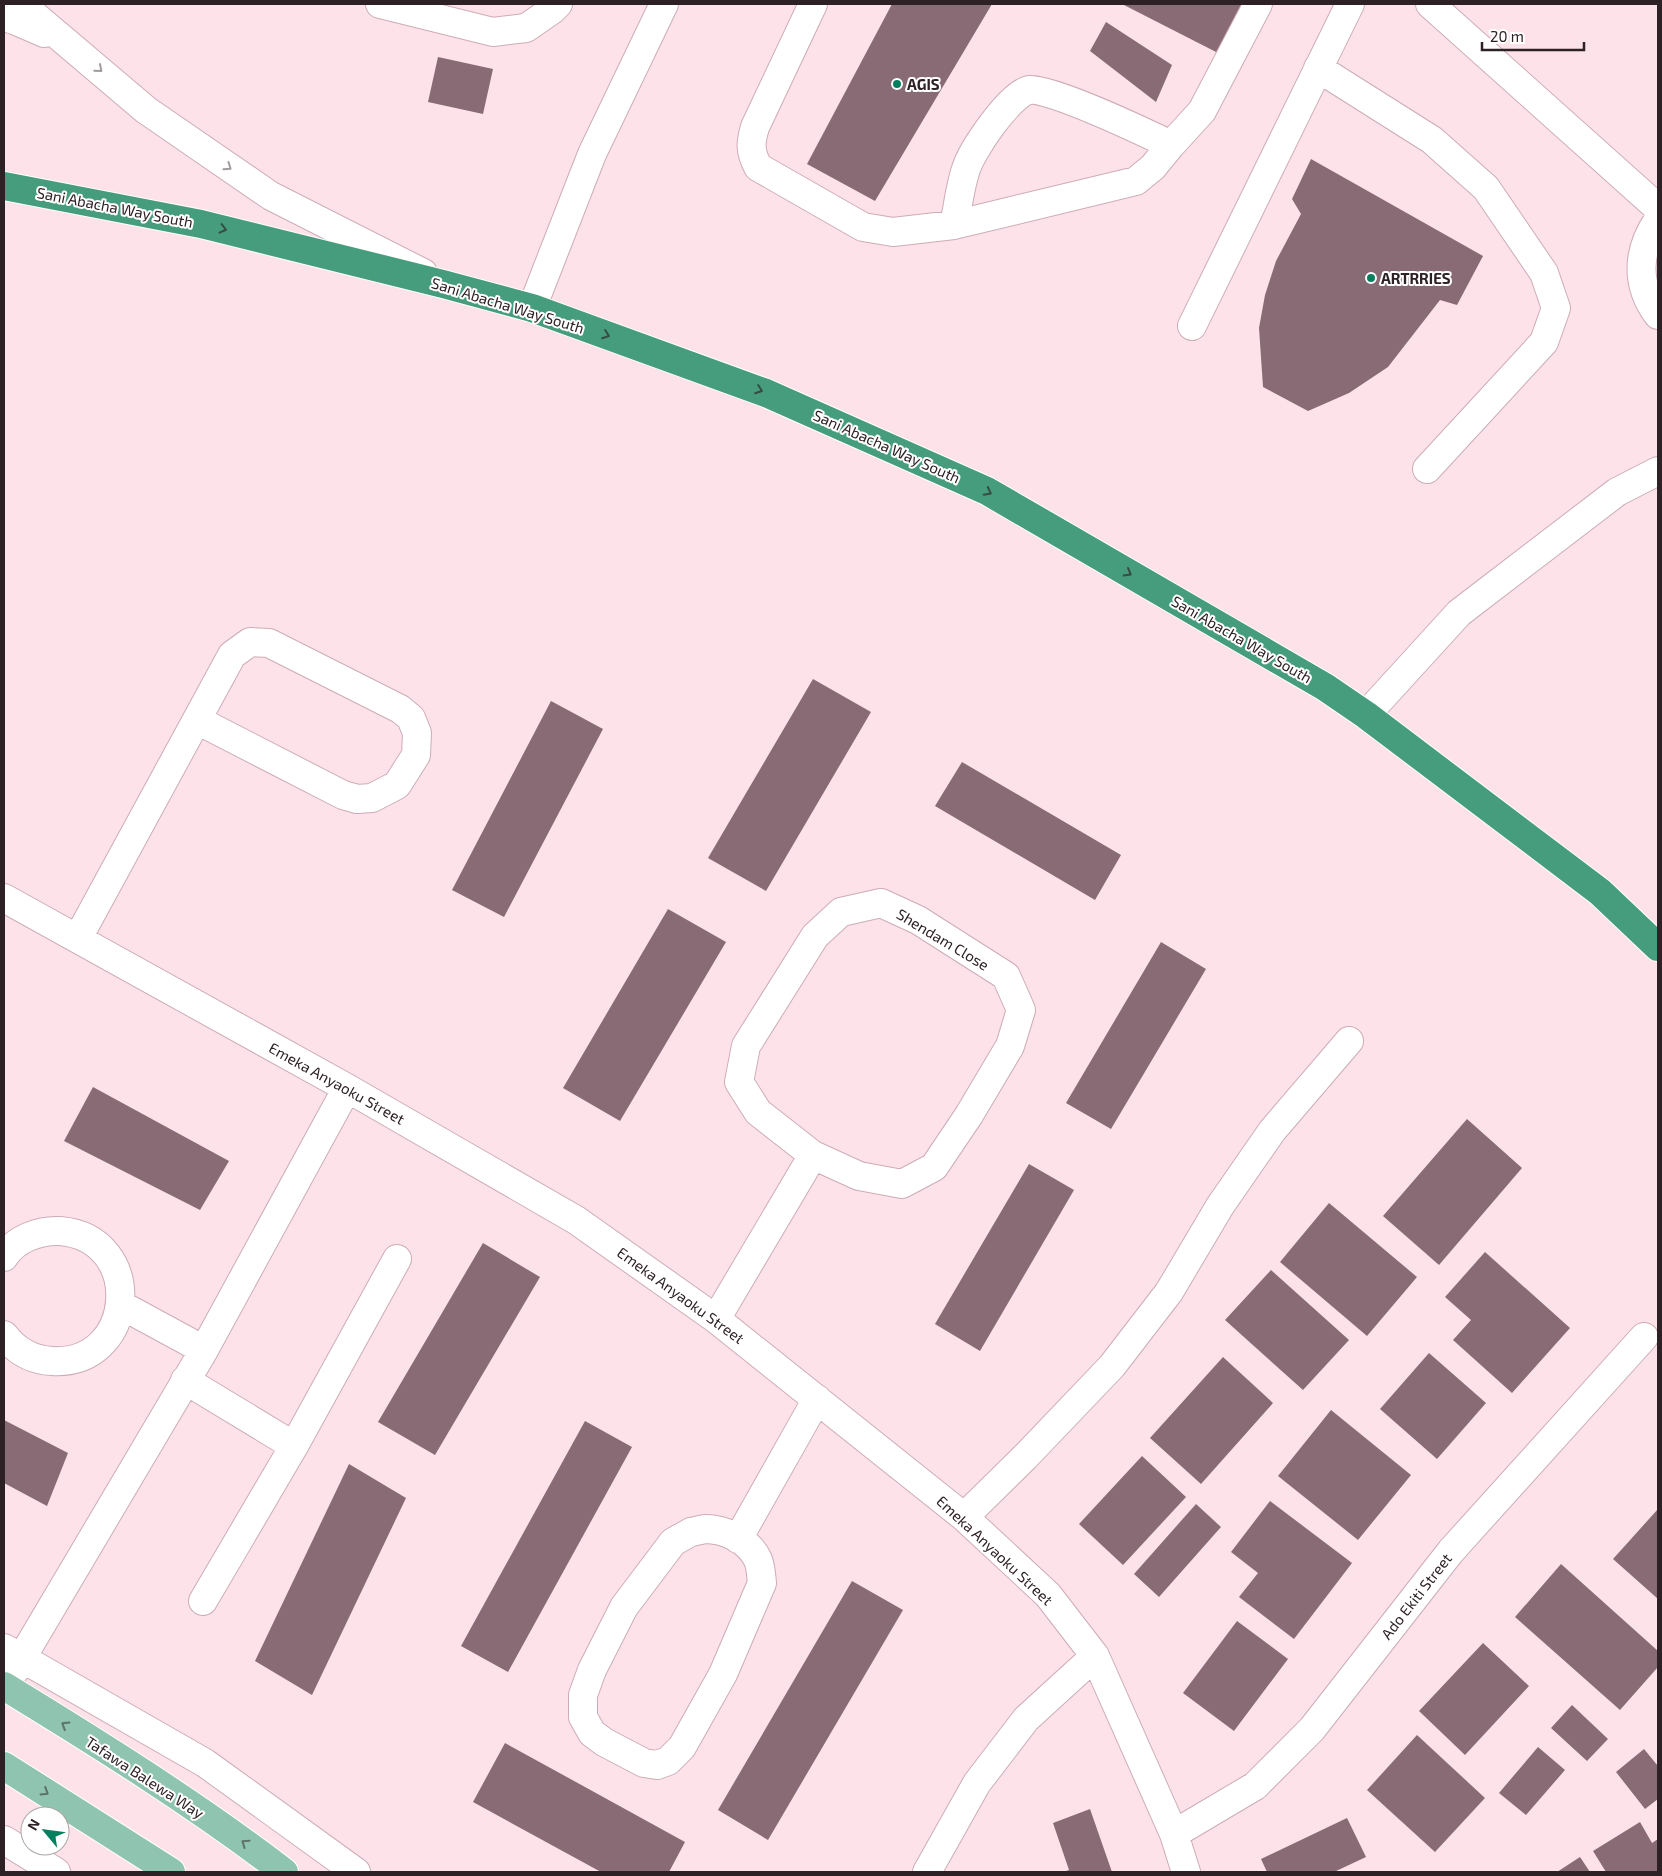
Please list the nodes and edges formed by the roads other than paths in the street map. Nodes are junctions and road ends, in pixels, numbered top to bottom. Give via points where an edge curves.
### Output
1 (22, 4) edge
2 (380, 4) edge
3 (558, 4) edge
4 (664, 4) edge
5 (813, 4) edge
6 (1258, 4) edge
7 (1350, 4) edge
8 (1430, 4) edge
9 (4, 17) edge
10 (69, 44) junction
11 (1318, 68) junction
12 (1171, 145) junction
13 (4, 186) edge
14 (1658, 208) edge
15 (1658, 220) edge
16 (954, 225) junction
17 (443, 284) junction
18 (532, 308) junction
19 (1658, 315) edge
20 (1192, 326) dead end
21 (1427, 469) dead end
22 (1658, 471) edge
23 (1366, 715) junction
24 (197, 720) junction
25 (4, 898) edge
26 (78, 938) junction
27 (1658, 947) edge
28 (1349, 1041) dead end
29 (347, 1088) junction
30 (813, 1155) junction
31 (4, 1257) edge
32 (397, 1259) dead end
33 (121, 1305) junction
34 (716, 1319) junction
35 (4, 1335) edge
36 (1644, 1337) dead end
37 (204, 1350) junction
38 (185, 1380) junction
39 (817, 1400) junction
40 (294, 1446) junction
41 (964, 1518) junction
42 (738, 1539) junction
43 (203, 1600) dead end
44 (13, 1652) edge
45 (1095, 1656) junction
46 (4, 1687) edge
47 (4, 1766) edge
48 (1174, 1834) junction
49 (4, 1840) edge
50 (56, 1872) edge
51 (171, 1872) edge
52 (284, 1872) edge
53 (356, 1872) edge
54 (927, 1872) edge
55 (1186, 1872) edge

1 - 10 street
2 - 3 street via 493,32 526,28
4 - 18 street via 592,154
5 - 16 street via 755,127 750,144 758,167 863,226 893,232
6 - 12 street via 1202,111
7 - 11 street
8 - 14 street
9 - 10 street
10 -> 17 street via 146,110 271,196
11 - 20 street
11 - 21 street via 1432,140 1486,188 1544,273 1556,308 1544,342
12 - 16 street via 1154,167 1136,181
12 - 16 street via 1056,94 1030,90 1013,100 991,125 966,168
13 -> 17 highway, Sani Abacha Way South via 201,224
15 - 19 street via 1649,233 1642,257 1642,282
17 - 18 highway, Sani Abacha Way South
18 -> 23 highway, Sani Abacha Way South via 766,392 987,491 1317,682
22 - 23 street via 1617,492 1459,613
23 - 27 highway, Sani Abacha Way South via 1600,892
24 - 24 street via 232,655 250,642 270,643 400,709 411,718 416,733 416,755 396,784 372,798 357,799 343,796
24 - 26 street
25 - 26 street, Emeka Anyaoku Street
26 - 29 street, Emeka Anyaoku Street
28 - 41 street via 1272,1131 1220,1206 1168,1292 1112,1366
29 - 34 street, Emeka Anyaoku Street via 576,1220
29 - 37 street
30 - 30 street, Shendam Close via 758,1112 739,1082 746,1046 815,936 840,912 881,903 918,920 1006,976 1021,1010 1010,1046 934,1166 902,1184 859,1176
30 - 34 street
31 - 33 street via 25,1238 48,1230 72,1232 94,1242 110,1259 120,1281
32 - 40 street
33 - 35 street via 111,1332 92,1352 66,1362 37,1360 13,1346
33 - 37 street
34 - 39 street, Emeka Anyaoku Street
36 - 48 street, Ado Ekiti Street via 1451,1552 1312,1729 1255,1786
37 - 38 street
38 - 40 street
38 - 44 street
39 - 41 street, Emeka Anyaoku Street
39 - 42 street
40 - 43 street
41 - 45 street, Emeka Anyaoku Street via 1048,1595
42 - 42 street via 722,1530 705,1529 673,1542 624,1607 583,1695 583,1717 592,1733 604,1742 644,1763 657,1764 668,1761 682,1747 723,1674 762,1583 758,1558
44 - 46 street
44 - 53 street via 205,1763
45 - 48 street, Emeka Anyaoku Street
45 - 54 street via 1026,1719 977,1784
52 -> 46 main road, Tafawa Balewa Way via 134,1768
47 -> 51 main road
48 - 55 street, Emeka Anyaoku Street
49 - 50 street

